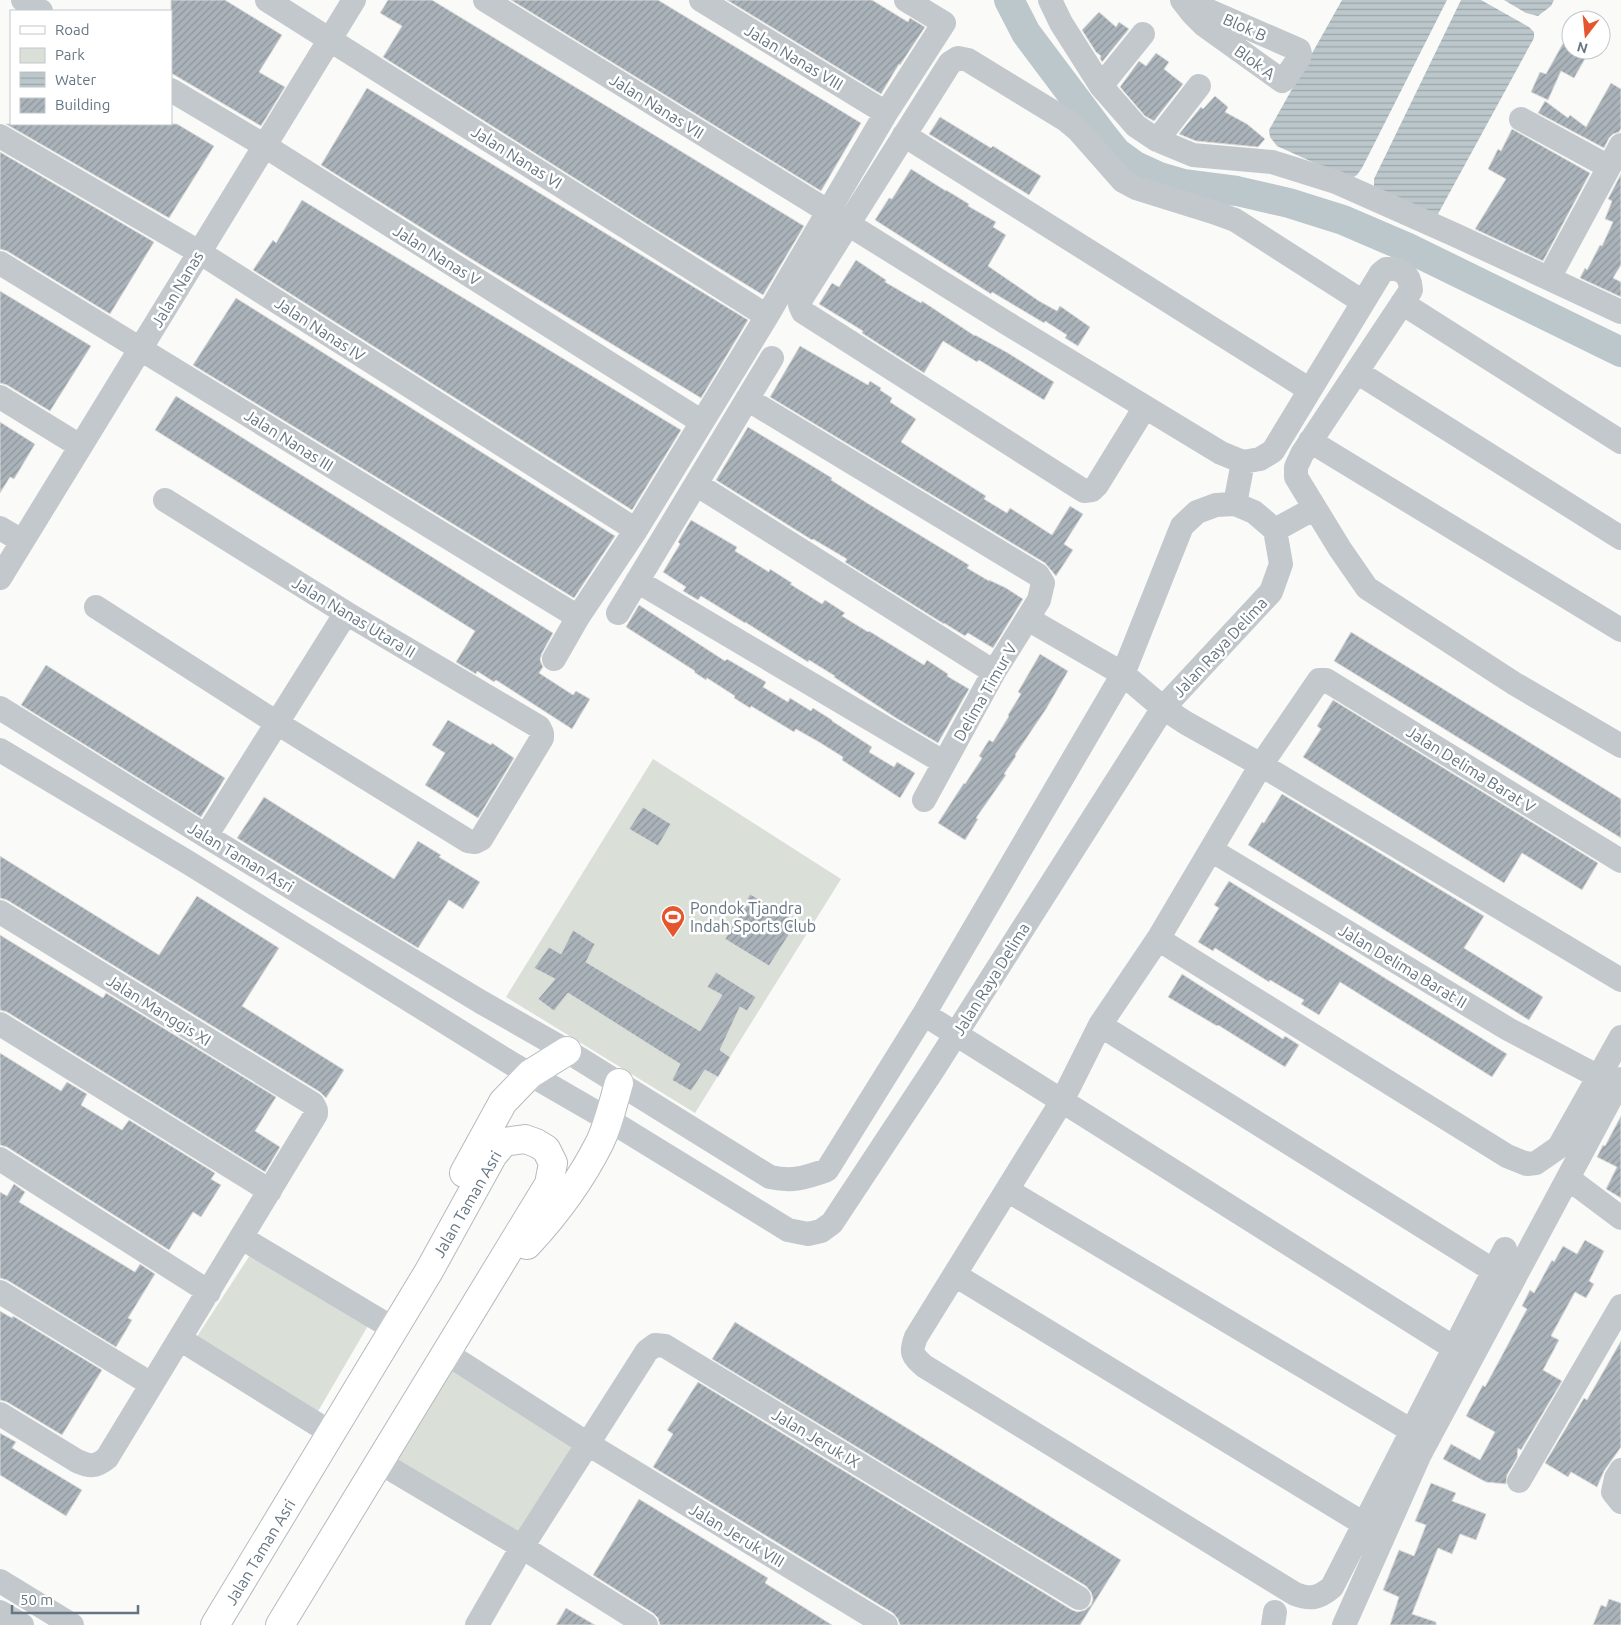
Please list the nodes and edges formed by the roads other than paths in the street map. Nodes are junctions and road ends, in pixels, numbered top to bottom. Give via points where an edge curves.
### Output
1 (23, 0) edge
2 (267, 0) edge
3 (354, 0) edge
4 (485, 0) edge
5 (701, 0) edge
6 (906, 0) edge
7 (1183, 0) edge
8 (1053, 2) edge
9 (40, 10) edge
10 (1143, 34) dead end
11 (330, 39) junction
12 (1285, 79) joint
13 (1101, 86) junction
14 (1199, 86) dead end
15 (172, 91) edge
16 (886, 113) junction
17 (1521, 119) dead end
18 (904, 135) junction
19 (0, 136) edge
20 (1157, 140) junction
21 (1621, 145) edge
22 (265, 146) junction
23 (1609, 167) junction
24 (829, 212) junction
25 (848, 224) junction
26 (199, 252) junction
27 (0, 263) edge
28 (1548, 278) junction
29 (1363, 302) junction
30 (1402, 303) junction
31 (1621, 312) edge
32 (766, 316) junction
33 (141, 349) junction
34 (772, 358) dead end
35 (1357, 372) junction
36 (1310, 390) junction
37 (0, 397) edge
38 (747, 399) junction
39 (1145, 406) junction
40 (702, 422) junction
41 (1310, 441) junction
42 (1621, 442) edge
43 (80, 446) junction
44 (1243, 462) junction
45 (696, 484) junction
46 (165, 500) dead end
47 (1235, 504) junction
48 (1315, 508) junction
49 (0, 528) edge
50 (636, 530) junction
51 (1275, 530) junction
52 (1621, 538) edge
53 (22, 541) junction
54 (0, 578) edge
55 (637, 581) junction
56 (96, 607) dead end
57 (346, 613) junction
58 (618, 613) dead end
59 (578, 617) junction
60 (1028, 619) junction
61 (1621, 630) edge
62 (554, 659) dead end
63 (994, 672) junction
64 (1123, 674) junction
65 (0, 708) edge
66 (1163, 708) junction
67 (277, 723) junction
68 (1621, 746) edge
69 (0, 750) edge
70 (943, 762) junction
71 (1261, 765) junction
72 (924, 800) dead end
73 (206, 836) junction
74 (1211, 850) junction
75 (1621, 861) edge
76 (0, 912) edge
77 (1158, 939) junction
78 (1621, 980) edge
79 (924, 1014) junction
80 (0, 1024) edge
81 (1100, 1025) junction
82 (957, 1034) junction
83 (1621, 1037) edge
84 (568, 1051) junction
85 (530, 1074) junction
86 (1610, 1078) edge
87 (616, 1081) junction
88 (1062, 1102) junction
89 (606, 1119) junction
90 (0, 1159) edge
91 (827, 1170) junction
92 (1569, 1179) junction
93 (856, 1189) junction
94 (1007, 1190) junction
95 (270, 1191) junction
96 (1621, 1218) edge
97 (242, 1238) junction
98 (1505, 1249) dead end
99 (430, 1271) junction
100 (1494, 1272) junction
101 (955, 1275) junction
102 (0, 1292) edge
103 (209, 1292) junction
104 (480, 1297) junction
105 (1621, 1306) edge
106 (394, 1329) junction
107 (180, 1339) junction
108 (1454, 1348) junction
109 (446, 1353) junction
110 (151, 1384) junction
111 (0, 1414) edge
112 (1412, 1431) junction
113 (332, 1433) junction
114 (588, 1444) junction
115 (378, 1462) junction
116 (1621, 1470) edge
117 (1519, 1481) dead end
118 (1621, 1502) edge
119 (1364, 1524) junction
120 (522, 1548) junction
121 (0, 1581) edge
122 (1078, 1598) dead end
123 (0, 1612) edge
124 (22, 1625) edge
125 (72, 1625) edge
126 (215, 1625) edge
127 (280, 1625) edge
128 (477, 1625) edge
129 (646, 1625) edge
130 (886, 1625) edge
131 (1344, 1625) edge

1 - 9 street
2 - 11 street, Jalan Nanas VI
3 - 11 street, Jalan Nanas
4 - 24 street, Jalan Nanas VII
5 - 16 street, Jalan Nanas VIII
6 - 16 street via 944,24
7 - 12 street, Blok A via 1204,25 1279,79
7 - 12 street, Blok B via 1298,50 1299,58
8 - 13 street via 1061,23
10 - 13 street
11 - 22 street, Jalan Nanas
11 - 32 street, Jalan Nanas VI
13 - 20 street via 1136,126
14 - 20 street
15 - 22 street, Jalan Nanas V
16 - 24 street
17 - 23 street
18 - 25 street
18 - 29 street via 950,63 958,58 968,60 1066,120 1123,180 1136,188 1234,220
18 - 36 street
19 - 26 street, Jalan Nanas IV
20 - 28 street via 1193,155 1272,162 1336,182
21 - 23 street
22 - 26 street, Jalan Nanas
22 - 40 street, Jalan Nanas V
23 - 28 street
24 - 32 street
25 - 39 street
25 - 39 street via 802,298 802,312 1084,491 1097,485
26 - 33 street, Jalan Nanas
26 - 50 street, Jalan Nanas IV
27 - 33 street, Jalan Nanas III
28 - 31 street
29 - 30 street via 1381,273 1386,269 1396,269 1411,280 1411,290
29 - 36 street
30 - 35 street
30 - 42 street
32 - 40 street
33 - 43 street, Jalan Nanas
33 - 59 street, Jalan Nanas III
34 - 38 street
35 - 41 street
35 - 52 street
36 - 44 street via 1273,451 1260,459
37 - 43 street
38 - 45 street
38 - 60 street, Delima Timur V via 1038,575 1043,583 1039,600
39 - 44 street
40 - 50 street
41 - 48 street via 1296,467 1296,477
41 - 61 street
43 - 53 street, Jalan Nanas
44 - 47 street
45 - 55 street
45 - 63 street
46 - 57 street, Jalan Nanas Utara II
47 - 51 street via 1254,512
47 - 64 street via 1216,505 1197,512 1182,526
48 - 51 street
48 - 68 street via 1367,588 1515,684
49 - 53 street
50 - 59 street
51 - 66 street, Jalan Raya Delima via 1281,564 1271,592
53 - 54 street, Jalan Nanas
55 - 58 street
55 - 70 street
56 - 67 street
57 - 67 street
57 - 67 street, Jalan Nanas Utara II via 539,727 542,738 481,839 468,841
59 - 62 street
60 - 63 street, Delima Timur V
60 - 64 street
63 - 70 street, Delima Timur V
64 - 66 street
64 - 79 street
65 - 73 street, Jalan Taman Asri
66 - 71 street
66 - 82 street, Jalan Raya Delima
67 - 73 street
69 - 85 street, Jalan Taman Asri
70 - 72 street, Delima Timur V
71 - 74 street
71 - 75 street, Jalan Delima Barat V via 1317,682 1326,680
71 - 78 street
73 - 84 street, Jalan Taman Asri
74 - 77 street
74 - 86 street, Jalan Delima Barat II via 1508,1029
76 - 95 street, Jalan Manggis XI via 313,1104 316,1114
77 - 81 street
77 - 86 street via 1508,1156 1527,1164 1540,1160 1559,1146
79 - 82 street
79 - 91 street
80 - 95 street
81 - 88 street
81 - 100 street
82 - 88 street
82 - 93 street, Jalan Raya Delima
83 - 86 street
84 - 85 main road
84 - 87 street, Jalan Taman Asri
85 - 89 street, Jalan Taman Asri
85 - 99 main road via 503,1102 478,1144 445,1219
86 - 92 street
87 - 89 main road
87 - 91 street via 770,1177 788,1181
88 - 94 street
88 - 108 street
89 - 93 street, Jalan Raya Delima via 788,1230 808,1234 821,1230 832,1223
89 - 104 main road via 600,1141 564,1201
90 - 103 street
91 - 93 street
92 - 96 street
92 - 131 street via 1420,1454
94 - 101 street
94 - 112 street
95 - 97 street
97 - 103 street
97 - 106 street
98 - 100 street
99 - 104 main road, Jalan Taman Asri via 493,1155 504,1142 526,1139 536,1143 546,1149 553,1163 549,1184
99 - 106 main road, Jalan Taman Asri
100 - 108 street
101 - 119 street
101 - 119 street via 916,1337 914,1357 1296,1594 1313,1598 1332,1587
102 - 110 street
103 - 107 street
104 - 109 main road, Jalan Taman Asri
105 - 117 street
106 - 113 main road, Jalan Taman Asri
107 - 110 street
107 - 113 street
108 - 112 street
109 - 114 street, Jalan Jeruk VIII
109 - 115 main road, Jalan Taman Asri
110 - 111 street via 107,1458 90,1467
112 - 119 street
113 - 126 main road, Jalan Taman Asri
114 - 120 street, Jalan Jeruk IX
114 - 122 street, Jalan Jeruk IX via 647,1351 655,1345 665,1346
114 - 130 street, Jalan Jeruk VIII
115 - 120 street
115 - 127 main road, Jalan Taman Asri
116 - 118 street via 1613,1492
120 - 128 street, Jalan Jeruk IX
120 - 129 street
121 - 125 street
123 - 124 street

